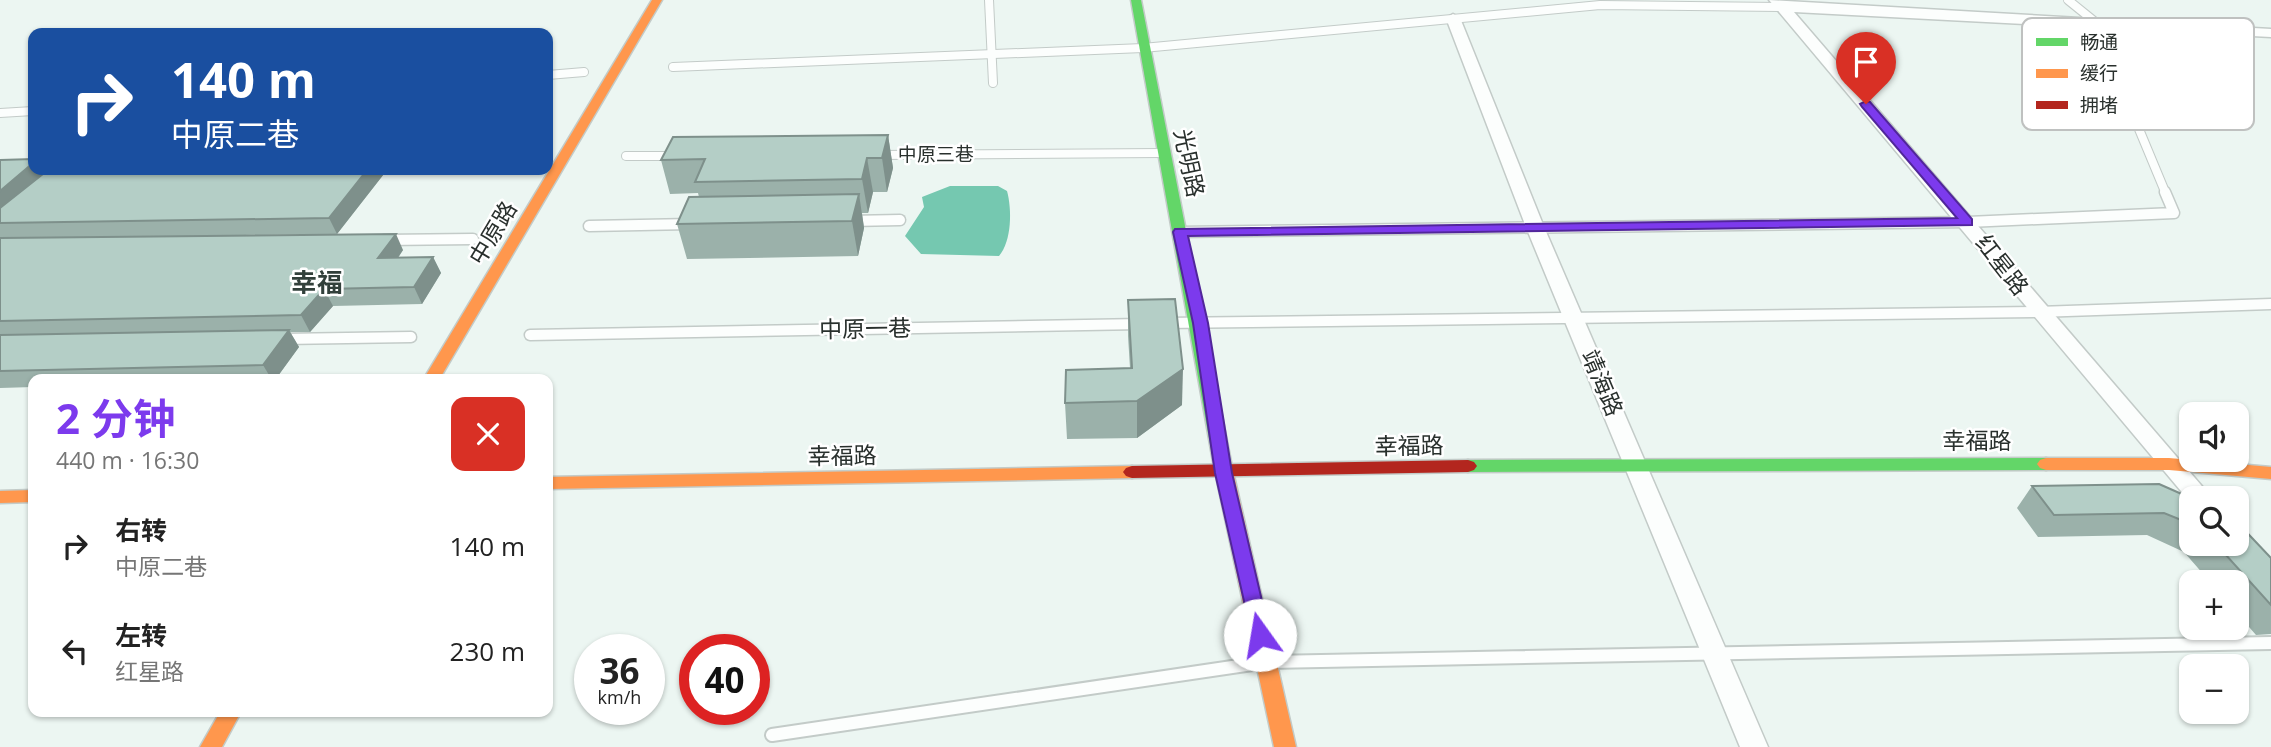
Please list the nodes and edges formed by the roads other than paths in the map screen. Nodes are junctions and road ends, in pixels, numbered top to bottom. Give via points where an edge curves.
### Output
1 (657, 0) edge
2 (989, 0) edge
3 (1136, 0) edge
4 (2068, 0) edge
5 (1779, 3) edge
6 (1453, 18) junction
7 (2042, 18) edge
8 (2090, 18) edge
9 (1143, 48) junction
10 (992, 55) junction
11 (673, 67) dead end
12 (584, 72) dead end
13 (553, 75) edge
14 (993, 83) dead end
15 (28, 111) edge
16 (0, 113) edge
17 (2140, 130) edge
18 (1162, 153) junction
19 (860, 155) edge
20 (626, 156) dead end
21 (681, 156) edge
22 (553, 175) edge
23 (553, 175) edge
24 (900, 220) dead end
25 (833, 221) edge
26 (1968, 222) junction
27 (697, 223) edge
28 (589, 226) dead end
29 (1535, 227) junction
30 (1180, 232) junction
31 (473, 239) dead end
32 (376, 240) edge
33 (2271, 304) edge
34 (2039, 312) junction
35 (1576, 320) junction
36 (1200, 323) junction
37 (530, 335) dead end
38 (411, 337) dead end
39 (274, 340) edge
40 (435, 374) edge
41 (1636, 463) junction
42 (2169, 464) junction
43 (1224, 473) junction
44 (2271, 473) edge
45 (553, 483) edge
46 (2188, 486) edge
47 (0, 496) edge
48 (28, 496) edge
49 (2271, 643) edge
50 (1715, 654) junction
51 (1266, 662) junction
52 (228, 717) edge
53 (772, 735) dead end
54 (211, 747) edge
55 (1285, 747) edge
56 (1754, 747) edge

1 - 23 street, 中原路
2 - 10 lane
3 - 9 street, 光明路
4 - 8 lane
5 - 6 lane via 1600,5
5 - 7 street
5 - 26 street, 红星路
6 - 9 lane
6 - 29 street, 靖海路
9 - 10 lane
9 - 18 street, 光明路
10 - 11 lane
10 - 14 lane
12 - 13 lane
15 - 16 lane
17 - 26 lane via 2175,213
18 - 19 lane, 中原三巷
18 - 30 street, 光明路
20 - 21 lane
22 - 40 street, 中原路
24 - 25 lane
26 - 29 lane
26 - 34 street, 红星路
27 - 28 lane
29 - 30 lane
29 - 35 street, 靖海路
30 - 36 street, 光明路
31 - 32 lane
33 - 34 lane, 中原一巷
34 - 35 lane, 中原一巷
34 - 42 street, 红星路
35 - 36 lane, 中原一巷
35 - 41 street, 靖海路
36 - 37 lane, 中原一巷
36 - 43 street, 光明路
38 - 39 lane
41 - 42 street, 幸福路
41 - 43 street, 幸福路
41 - 50 street, 靖海路
42 - 44 street, 幸福路
42 - 46 street, 红星路
43 - 45 street, 幸福路
43 - 51 street, 光明路
47 - 48 street
49 - 50 lane
50 - 51 lane
50 - 56 street, 靖海路
51 - 53 lane
51 - 55 street, 光明路
52 - 54 street

